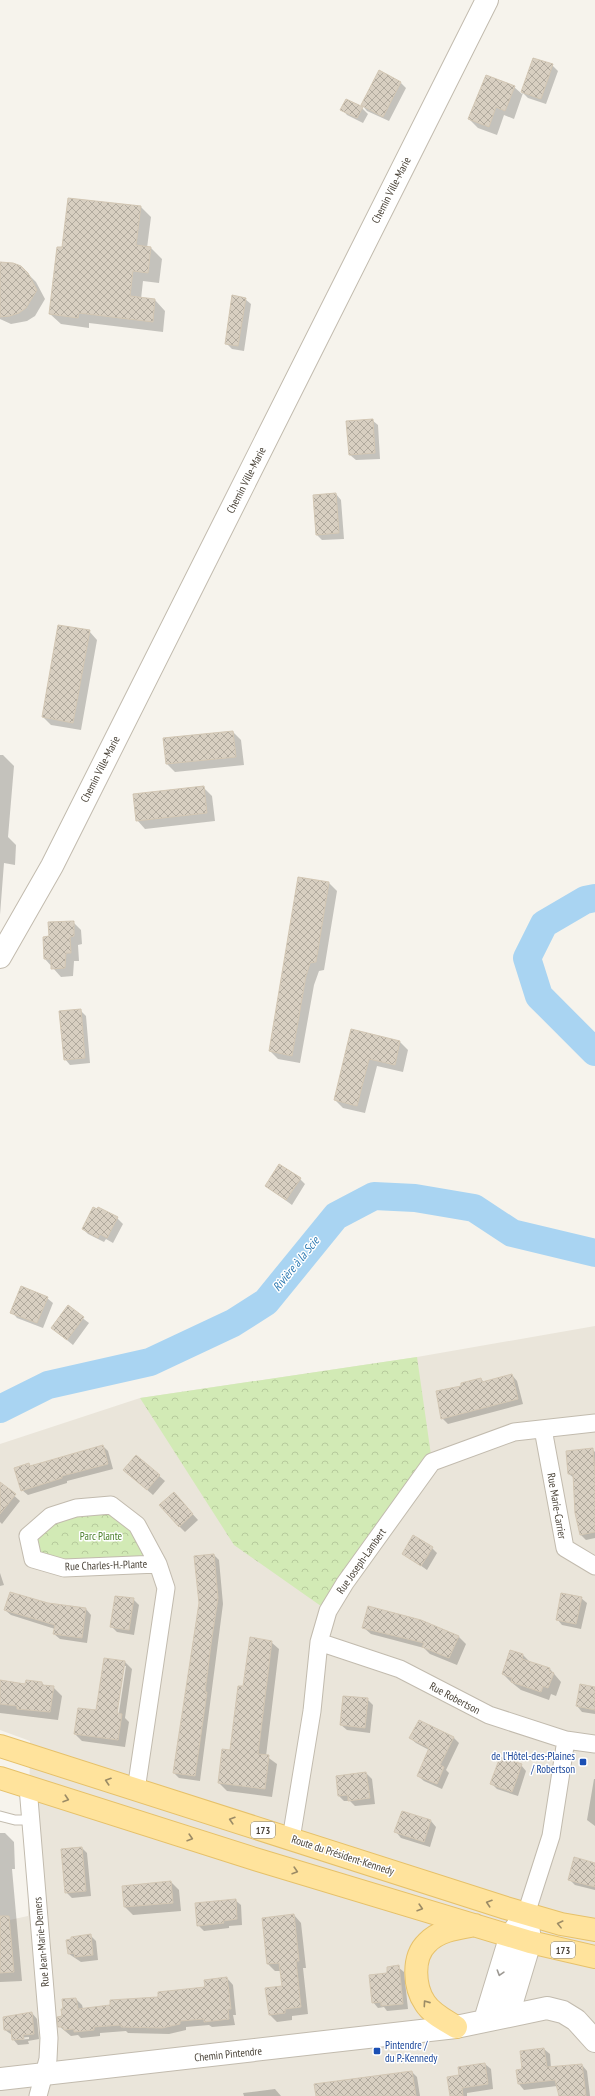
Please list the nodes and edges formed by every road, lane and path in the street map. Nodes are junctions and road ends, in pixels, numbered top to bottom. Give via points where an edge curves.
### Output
1 (487, 0) edge
2 (0, 957) edge
3 (595, 1423) edge
4 (543, 1429) junction
5 (158, 1564) junction
6 (595, 1566) edge
7 (319, 1642) junction
8 (566, 1740) junction
9 (595, 1744) edge
10 (0, 1746) edge
11 (0, 1778) edge
12 (28, 1787) junction
13 (136, 1790) junction
14 (0, 1816) edge
15 (30, 1820) junction
16 (291, 1839) junction
17 (526, 1914) junction
18 (476, 1924) junction
19 (595, 1930) edge
20 (521, 1939) junction
21 (595, 1957) edge
22 (508, 2015) junction
23 (485, 2020) junction
24 (456, 2027) junction
25 (595, 2041) edge
26 (44, 2074) junction
27 (0, 2079) edge
28 (38, 2096) edge

1 - 2 street, Chemin Ville-Marie via 52,866
3 - 4 street, Rue Joseph-Lambert
4 - 6 street, Rue Marie-Carrier via 565,1548
4 - 7 street, Rue Joseph-Lambert via 514,1432 432,1462 344,1583 328,1611
5 - 5 street, Rue Charles-H.-Plante via 137,1525 111,1505 76,1508 51,1516 28,1536 33,1559 64,1568
5 - 13 street, Rue Charles-H.-Plante via 166,1588
7 - 8 street, Rue Robertson via 400,1669 488,1715
7 - 16 street, Rue Joseph-Lambert via 312,1711
8 - 9 street, Rue Robertson
8 - 17 street via 552,1836
13 -> 10 main road, Route du Président-Kennedy / 173
11 - 12 main road, 173
12 - 15 street, Rue Jean-Marie-Demers
12 -> 18 main road, 173 via 258,1860
16 -> 13 main road, Route du Président-Kennedy / 173
14 - 15 lane
15 - 26 street, Rue Jean-Marie-Demers via 49,2038
17 -> 16 main road, Route du Président-Kennedy / 173
19 -> 17 main road, Route du Président-Kennedy / 173
17 - 20 street
18 - 20 main road, 173
24 -> 18 main road via 425,2003 416,1972 418,1958 422,1948 436,1936
20 - 21 main road, 173
20 - 22 street
20 -> 23 street
22 - 23 street
22 - 25 street via 547,2008 563,2012 576,2020
23 - 24 street
24 - 26 street, Chemin Pintendre
26 - 27 street, Chemin Pintendre
26 - 28 street, Rue Jean-Marie-Demers

